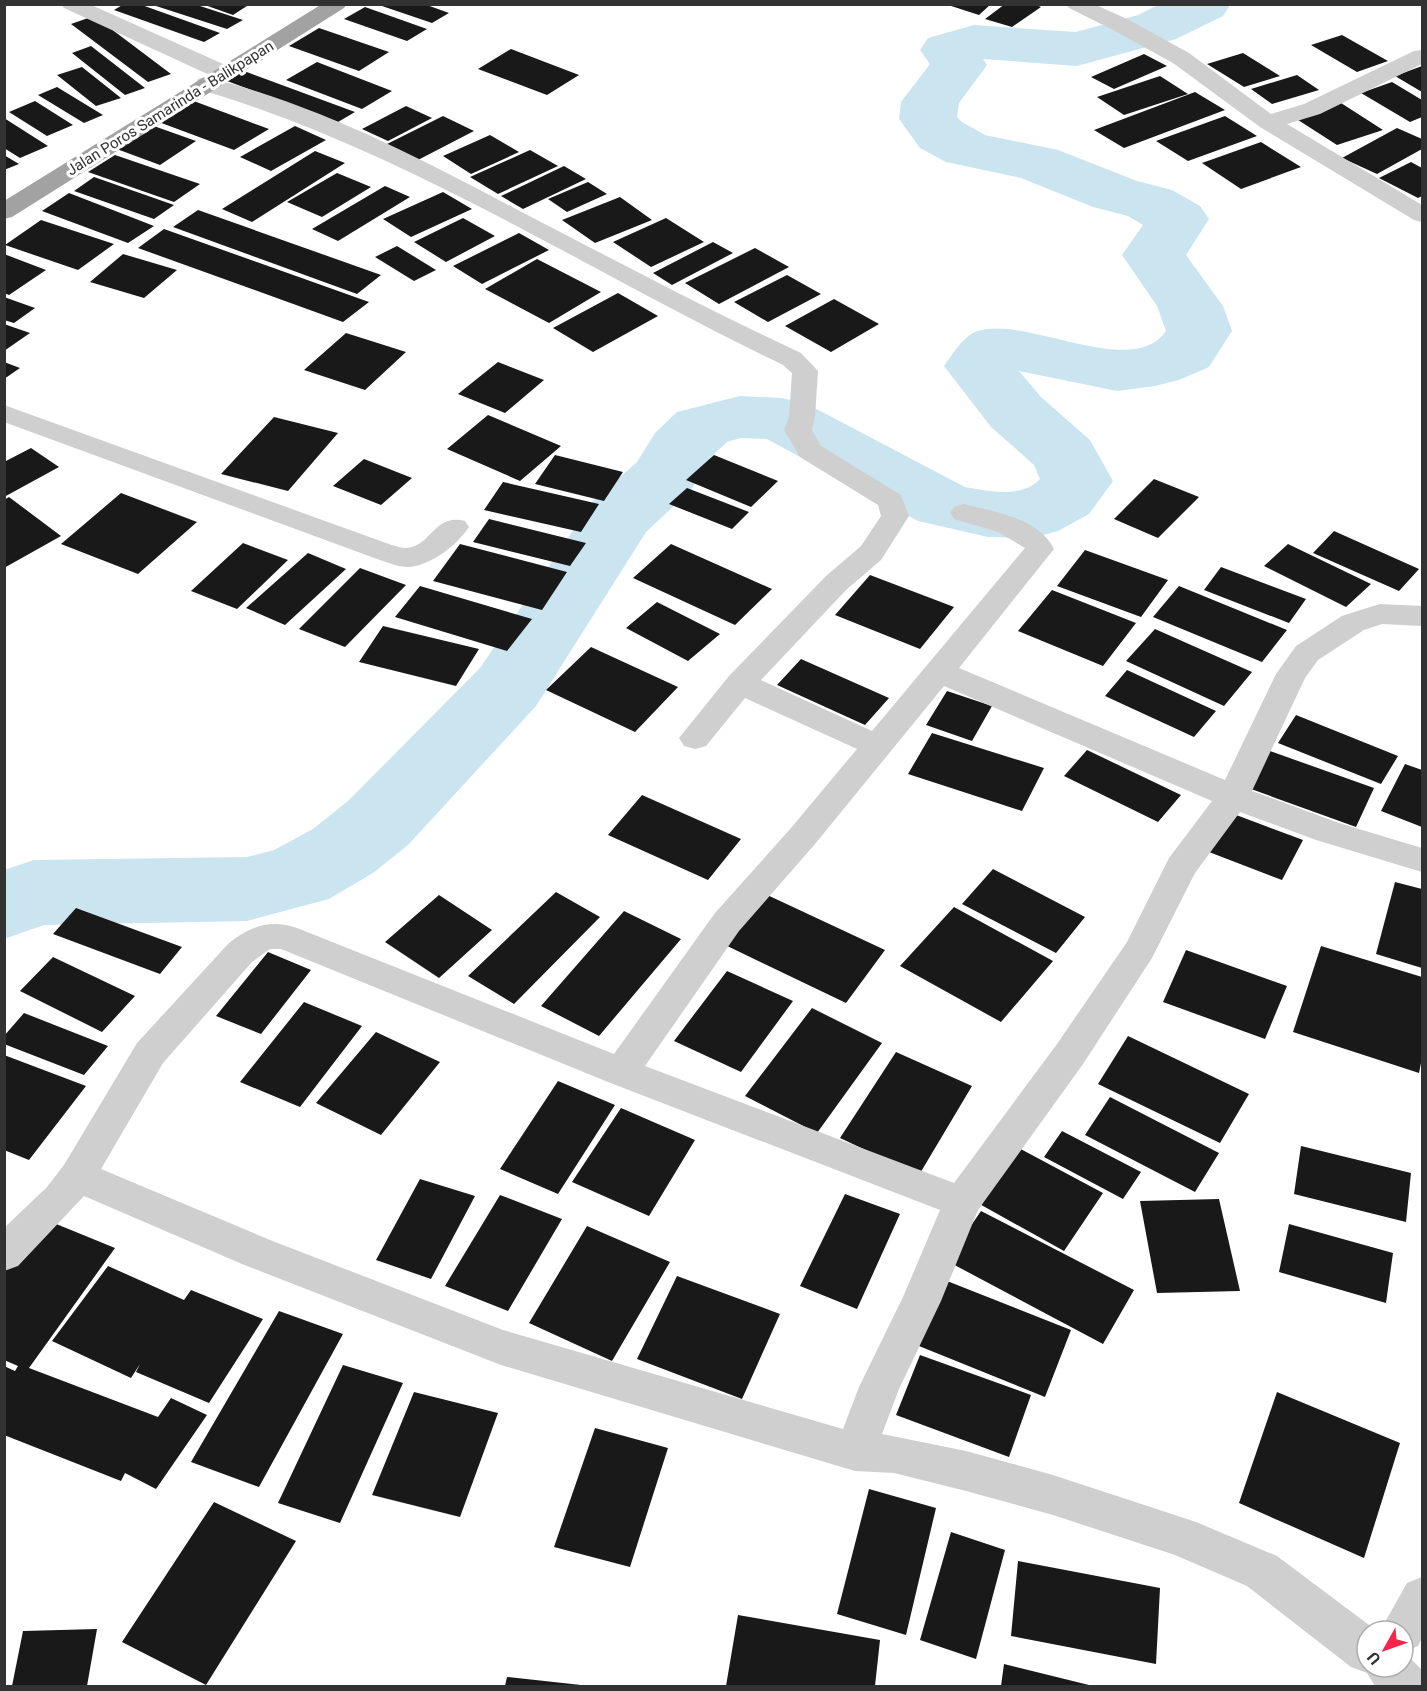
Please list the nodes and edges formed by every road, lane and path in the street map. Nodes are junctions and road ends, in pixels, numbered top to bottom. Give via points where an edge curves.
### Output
1 (71, 4) edge
2 (337, 4) edge
3 (1076, 4) edge
4 (1422, 56) edge
5 (215, 78) junction
6 (1268, 122) junction
7 (4, 212) edge
8 (1422, 215) edge
9 (4, 412) edge
10 (964, 513) dead end
11 (455, 527) dead end
12 (1422, 616) edge
13 (938, 671) junction
14 (740, 683) junction
15 (695, 738) dead end
16 (878, 746) junction
17 (1233, 797) junction
18 (1422, 860) edge
19 (621, 1072) junction
20 (77, 1176) junction
21 (962, 1202) junction
22 (4, 1254) edge
23 (855, 1452) junction
24 (1422, 1598) edge
25 (1409, 1619) edge
26 (1355, 1641) edge

1 - 5 street
2 - 5 highway, Jalan Poros Samarinda - Balikpapan
3 - 6 street via 1181,58
4 - 6 street via 1312,109
5 - 7 highway, Jalan Poros Samarinda - Balikpapan
5 - 14 street via 396,156 792,359 805,371 798,430 810,451 891,501 895,516 871,553 836,583
6 - 8 street
9 - 11 street via 377,550 408,558 430,549
10 - 13 street via 1020,531 1040,548
12 - 17 street via 1380,614 1353,622 1307,653 1291,674
13 - 16 street
13 - 17 street
14 - 15 street
14 - 16 street
16 - 19 street via 727,922
17 - 18 street via 1328,832
17 - 21 street via 1181,867 1134,959
19 - 20 street via 274,935 255,940 240,952 150,1053
19 - 21 street
20 - 22 street
20 - 23 street via 256,1252 501,1347
21 - 23 street via 921,1301 879,1387
23 - 26 street via 894,1454 966,1471 1181,1536 1262,1571
24 - 25 street

